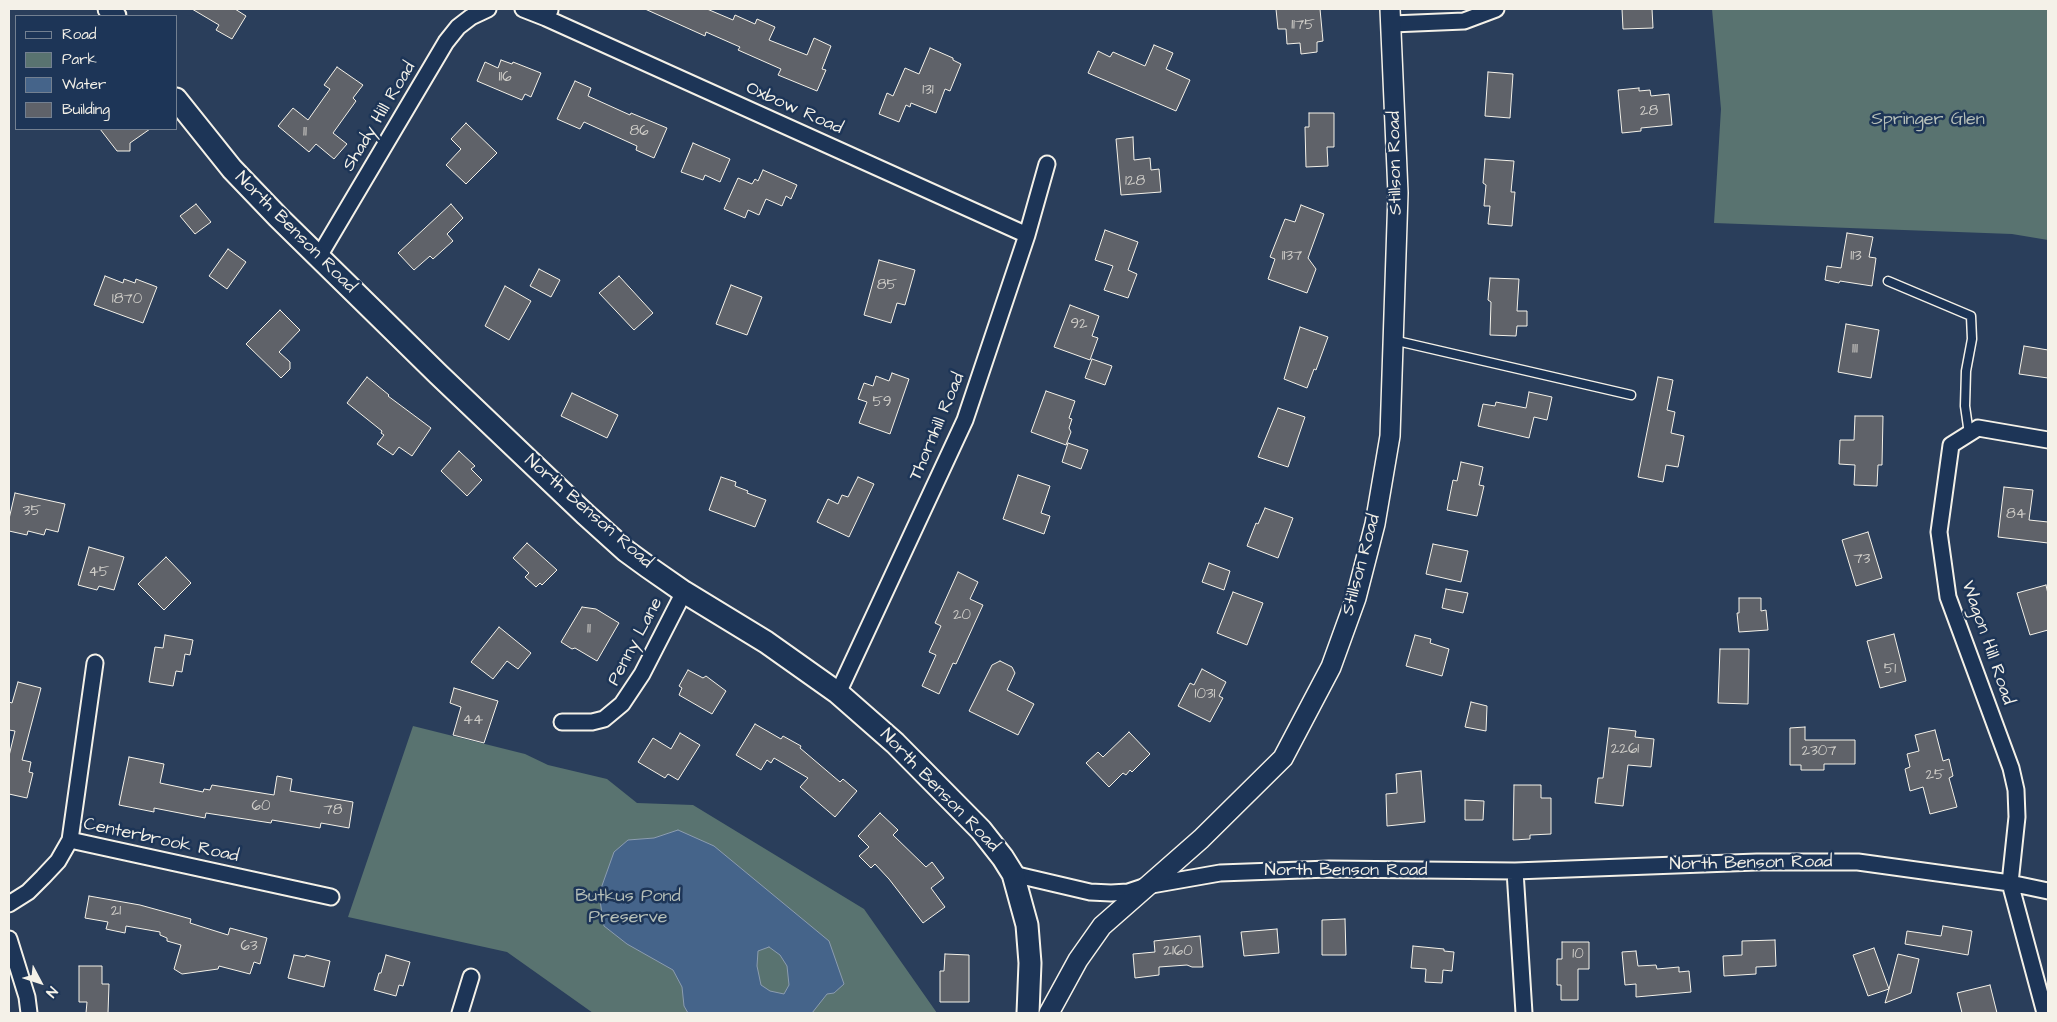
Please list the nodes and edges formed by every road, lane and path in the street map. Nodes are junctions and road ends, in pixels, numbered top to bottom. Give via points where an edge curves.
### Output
1 (488, 9) edge
2 (523, 9) edge
3 (1496, 9) edge
4 (548, 13) edge
5 (1391, 17) edge
6 (178, 102) edge
7 (1047, 164) dead end
8 (1027, 234) junction
9 (318, 258) junction
10 (1888, 281) dead end
11 (1393, 340) junction
12 (1631, 395) dead end
13 (1973, 431) junction
14 (2048, 440) edge
15 (684, 592) junction
16 (95, 663) dead end
17 (838, 693) junction
18 (562, 722) dead end
19 (70, 840) junction
20 (1515, 871) junction
21 (1012, 874) junction
22 (2010, 883) junction
23 (1146, 886) junction
24 (2048, 891) edge
25 (331, 897) dead end
26 (9, 904) edge
27 (9, 939) edge
28 (471, 977) dead end
29 (29, 1013) edge
30 (460, 1013) edge
31 (1028, 1013) edge
32 (1049, 1013) edge
33 (1524, 1013) edge
34 (2045, 1013) edge

1 - 9 street, Shady Hill Road via 471,17 446,42
2 - 4 street
3 - 5 street via 1464,20
4 - 8 street, Oxbow Road
5 - 11 street, Stillson Road via 1398,193
6 - 9 main road, North Benson Road via 232,169
7 - 8 street, Thornhill Road
8 - 17 street, Thornhill Road via 965,420
9 - 15 main road, North Benson Road via 585,514 626,551
10 - 13 lane via 1971,316 1972,339 1966,371 1965,406
11 - 12 lane
11 - 23 street, Stillson Road via 1390,436 1375,524 1356,598 1331,667 1283,758 1201,839
13 - 14 street
13 - 22 street, Wagon Hill Road via 1950,445 1939,532 1948,597 2011,768 2016,790 2017,817
15 - 17 main road, North Benson Road via 766,642
15 - 18 street, Penny Lane via 642,674 622,704 604,719
16 - 19 street
17 - 21 main road, North Benson Road via 895,743 981,830
19 - 25 street, Centerbrook Road
19 - 26 street, Centerbrook Road via 58,861 43,877
20 - 22 street, North Benson Road via 1758,862 1858,862
20 - 23 street, North Benson Road via 1329,869 1220,872
20 - 33 street
21 - 23 street, North Benson Road via 1090,892 1128,892
21 - 31 main road via 1027,925 1030,963
22 - 24 street, North Benson Road
22 - 34 street
23 - 32 street, Stillson Road via 1102,926 1078,960
27 - 29 street
28 - 30 street

